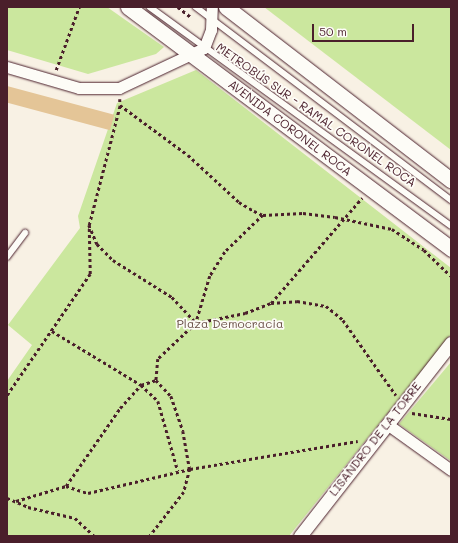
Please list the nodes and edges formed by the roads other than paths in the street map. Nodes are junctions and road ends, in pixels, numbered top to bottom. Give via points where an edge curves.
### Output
1 (128, 7) edge
2 (150, 7) edge
3 (196, 7) edge
4 (212, 7) edge
5 (226, 7) edge
6 (211, 19) junction
7 (199, 52) junction
8 (7, 66) edge
9 (451, 180) edge
10 (451, 200) edge
11 (451, 226) edge
12 (25, 233) dead end
13 (451, 250) edge
14 (7, 257) edge
15 (451, 343) edge
16 (387, 424) junction
17 (451, 470) edge
18 (300, 536) edge

1 - 7 main road, AVENIDA CORONEL ROCA
2 - 7 lane, METROBÚS SUR - RAMAL CORONEL ROCA
3 - 6 lane, METROBÚS SUR - RAMAL CORONEL ROCA
4 - 6 street
5 - 9 main road
6 - 7 street
6 - 10 lane, METROBÚS SUR - RAMAL CORONEL ROCA
7 - 8 street via 119,88 94,90
7 - 11 lane, METROBÚS SUR - RAMAL CORONEL ROCA
7 - 13 main road, AVENIDA CORONEL ROCA
12 - 14 lane
15 - 16 street, LISANDRO DE LA TORRE
16 - 17 street
16 - 18 street, LISANDRO DE LA TORRE

